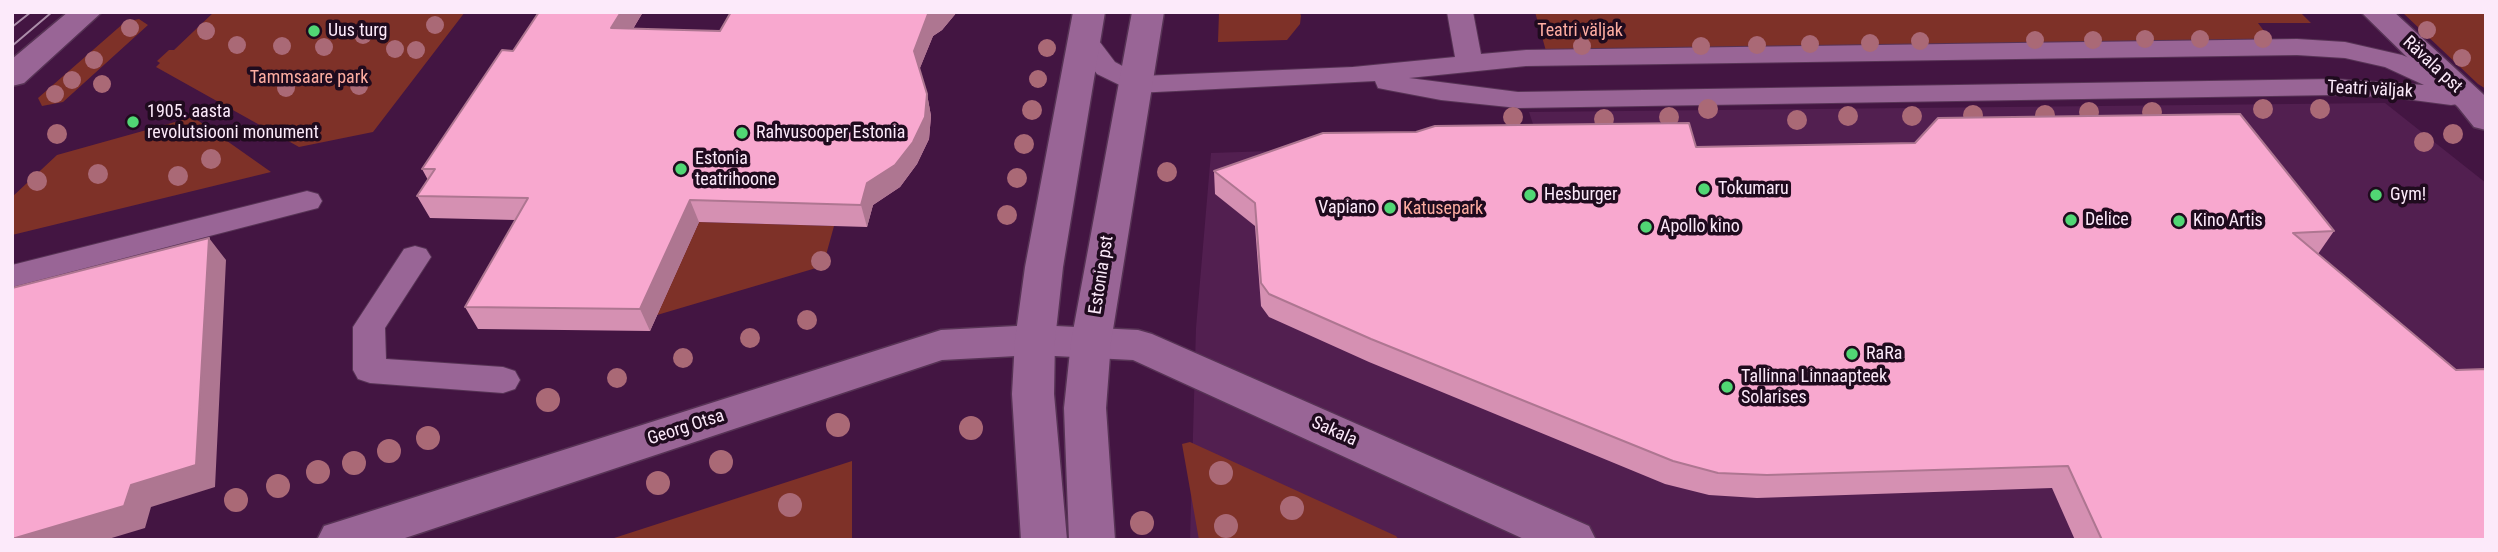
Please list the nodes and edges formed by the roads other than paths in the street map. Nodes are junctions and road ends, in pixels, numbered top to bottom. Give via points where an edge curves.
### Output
1 (87, 12) edge
2 (1148, 12) edge
3 (1460, 12) edge
4 (2376, 12) edge
5 (1086, 26) edge
6 (1469, 64) junction
7 (1353, 75) junction
8 (12, 76) edge
9 (1136, 85) junction
10 (2480, 108) edge
11 (307, 201) dead end
12 (415, 257) dead end
13 (12, 276) edge
14 (1035, 340) junction
15 (1091, 342) junction
16 (503, 380) dead end
17 (386, 532) edge
18 (340, 540) edge
19 (1044, 540) edge
20 (1092, 540) edge
21 (1573, 540) edge

1 - 8 main road
2 - 9 main road, Estonia pst
3 - 6 lane
4 - 10 main road, Rävala pst
5 - 9 lane via 1106,68
5 - 14 main road
6 - 7 lane, Teatri väljak
6 - 10 lane, Teatri väljak via 1526,58 2297,47 2345,50 2393,61 2421,72
7 - 9 lane, Teatri väljak
7 - 10 lane, Teatri väljak via 1441,92 1518,100 2334,87 2390,89
9 - 15 main road, Estonia pst
11 - 13 lane
12 - 16 lane via 369,327 370,370
14 - 15 main road, Georg Otsa
14 - 17 main road, Georg Otsa via 941,345
14 - 19 main road via 1032,394
15 - 20 main road, Estonia pst via 1085,408
15 - 21 main road, Sakala via 1138,345
17 - 18 main road, Georg Otsa

